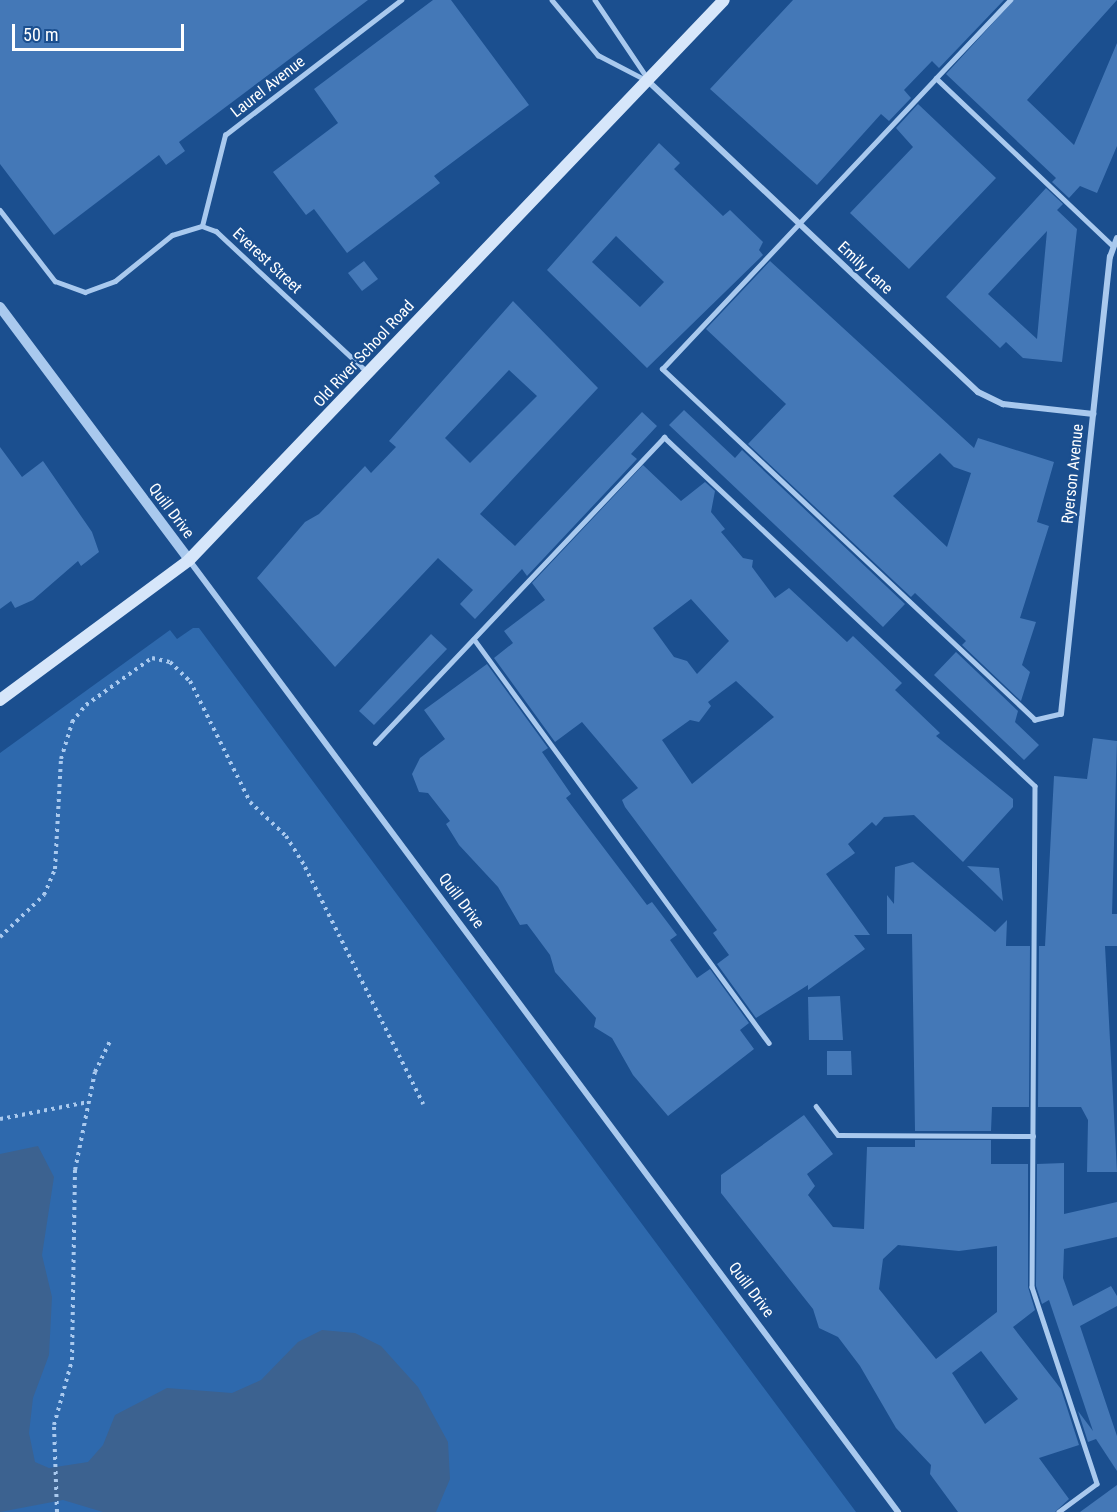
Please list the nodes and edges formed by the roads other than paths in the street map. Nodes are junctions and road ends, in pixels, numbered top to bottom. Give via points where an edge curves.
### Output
1 (401, 0) edge
2 (552, 0) edge
3 (596, 0) edge
4 (724, 0) edge
5 (1010, 0) edge
6 (936, 78) junction
7 (649, 82) junction
8 (0, 210) edge
9 (202, 226) junction
10 (799, 226) junction
11 (1117, 238) edge
12 (1113, 246) junction
13 (0, 307) edge
14 (369, 375) junction
15 (1093, 414) junction
16 (189, 560) junction
17 (474, 639) junction
18 (0, 700) edge
19 (1060, 714) joint
20 (375, 743) dead end
21 (769, 1043) dead end
22 (816, 1106) dead end
23 (1033, 1136) junction
24 (898, 1512) edge
25 (1059, 1512) edge

1 - 9 lane, Laurel Avenue via 225,135
2 - 7 lane via 598,55
3 - 7 lane
4 - 7 main road, Old River School Road
5 - 6 lane
6 - 10 lane
6 - 12 lane
7 - 10 street, Emily Lane
7 - 14 main road, Old River School Road
8 - 9 lane via 55,281 85,292 115,281 172,235
9 - 14 lane, Everest Street via 228,240
10 - 15 street, Emily Lane via 978,392 1003,404
10 - 19 lane via 662,369 1035,720
11 - 12 street, Ryerson Avenue
12 - 15 street, Ryerson Avenue
13 - 16 street, Quill Drive
14 - 16 main road, Old River School Road
15 - 19 street, Ryerson Avenue
16 - 18 main road, Old River School Road
16 - 24 street, Quill Drive
17 - 20 lane
17 - 21 lane
17 - 23 lane via 664,437 1035,786
22 - 23 lane via 838,1136
23 - 25 lane via 1032,1287 1097,1484

